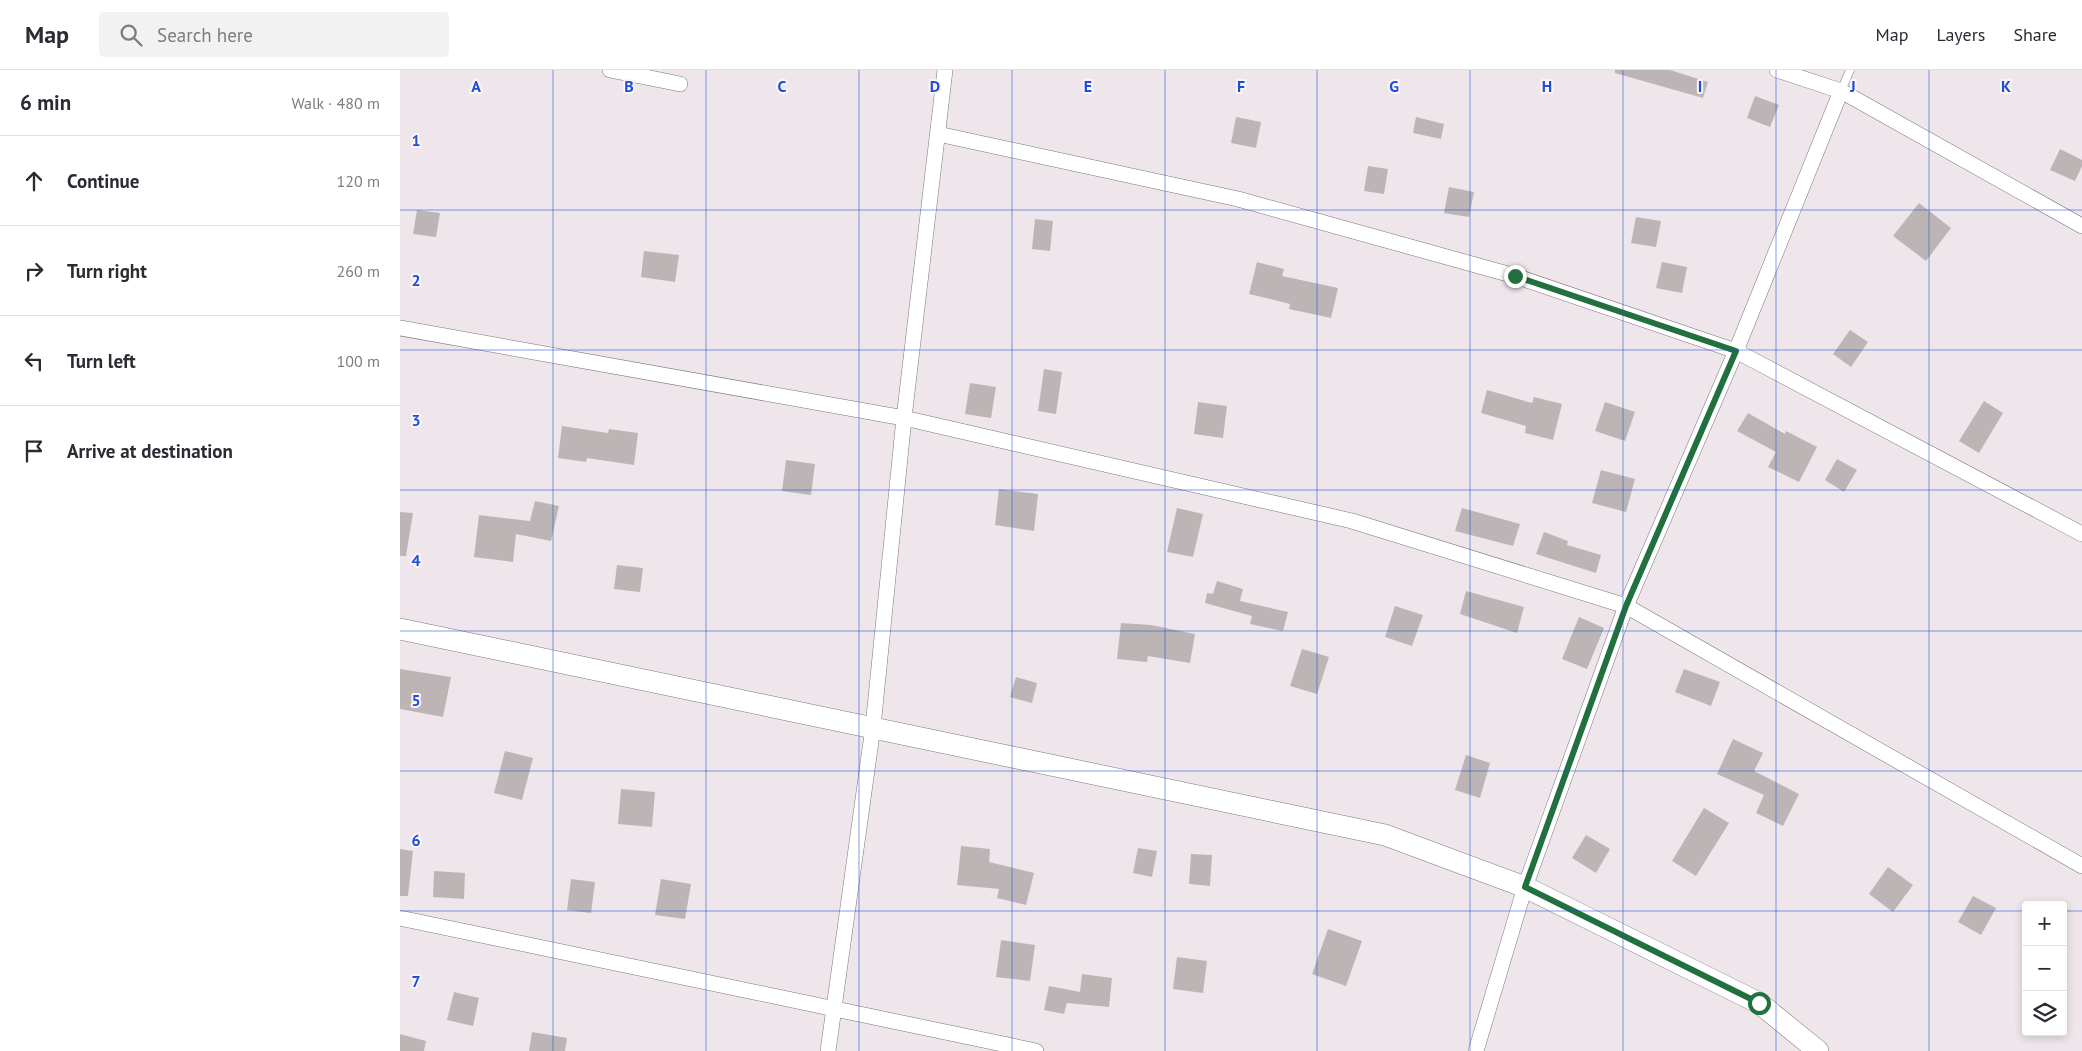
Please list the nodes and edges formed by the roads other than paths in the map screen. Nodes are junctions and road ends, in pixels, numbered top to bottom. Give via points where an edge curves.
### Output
1 (610, 70) edge
2 (946, 70) edge
3 (1778, 70) edge
4 (1850, 70) edge
5 (680, 84) dead end
6 (1841, 91) junction
7 (938, 134) junction
8 (2082, 226) edge
9 (400, 328) edge
10 (1736, 351) junction
11 (904, 418) junction
12 (2082, 534) edge
13 (1626, 606) junction
14 (400, 629) edge
15 (873, 727) junction
16 (2082, 866) edge
17 (1525, 887) junction
18 (400, 918) edge
19 (833, 1008) junction
20 (828, 1051) edge
21 (1036, 1051) edge
22 (1476, 1051) edge
23 (1818, 1051) edge

1 - 5 street
2 - 7 street
3 - 6 street
4 - 6 lane
6 - 8 street
6 - 10 street
7 - 10 street via 1238,199 1515,276
7 - 11 street
9 - 11 street
10 - 12 street
10 - 13 street
11 - 13 street via 1352,521
11 - 15 street
13 - 16 street
13 - 17 street
14 - 15 street
15 - 17 street via 1386,835
15 - 19 street
17 - 22 street
17 - 23 street via 1759,1003
18 - 19 street
19 - 20 street
19 - 21 street

